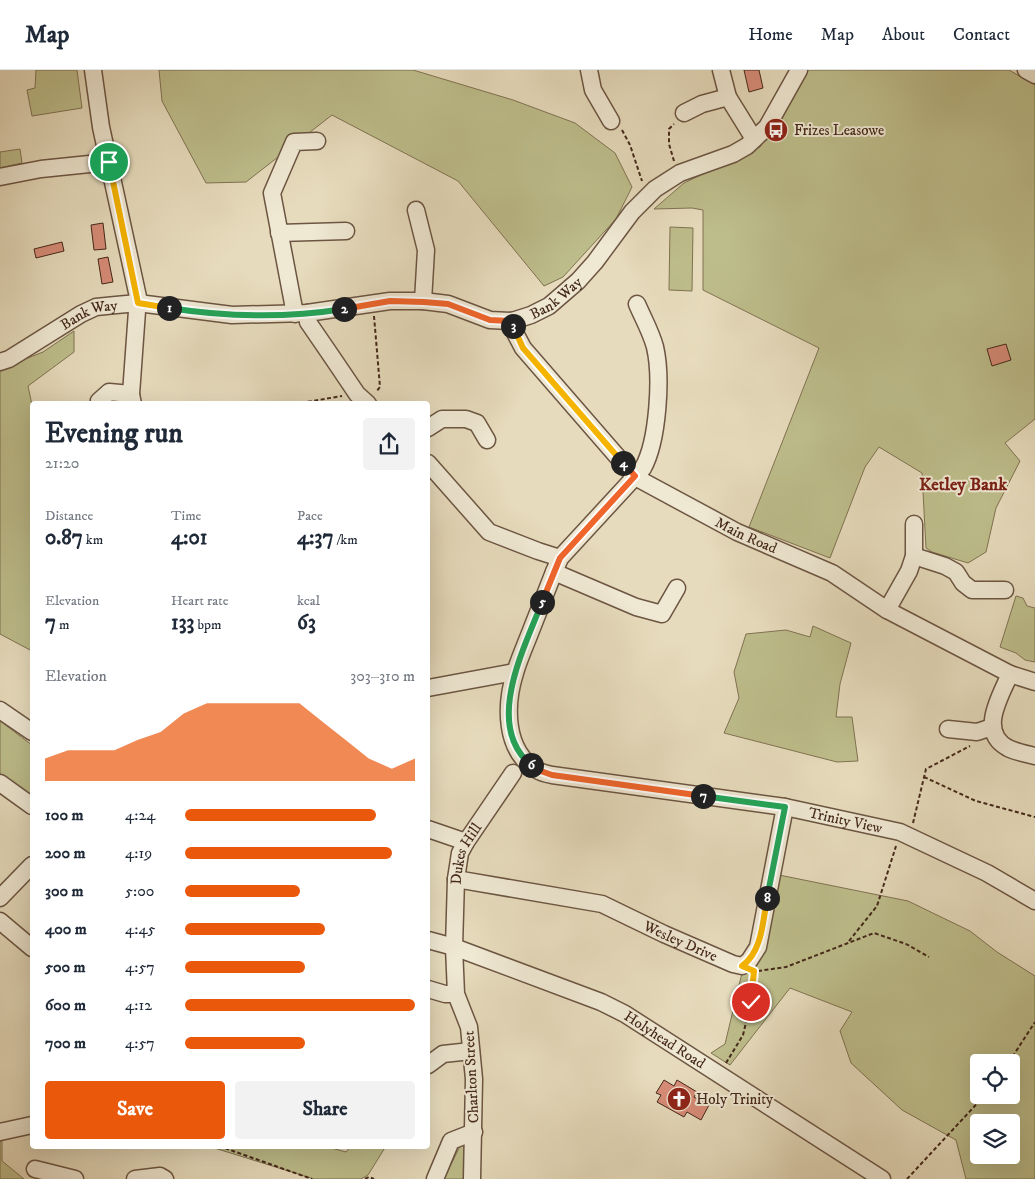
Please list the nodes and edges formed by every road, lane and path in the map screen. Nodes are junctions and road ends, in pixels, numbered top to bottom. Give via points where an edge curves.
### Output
1 (93, 70) edge
2 (589, 70) edge
3 (721, 70) edge
4 (799, 70) edge
5 (1026, 70) edge
6 (1035, 75) edge
7 (728, 97) junction
8 (684, 113) joint
9 (611, 121) joint
10 (754, 139) junction
11 (317, 141) dead end
12 (109, 162) junction
13 (680, 173) junction
14 (0, 177) edge
15 (647, 197) junction
16 (416, 210) dead end
17 (346, 231) dead end
18 (279, 233) junction
19 (424, 302) junction
20 (138, 303) junction
21 (373, 304) junction
22 (638, 304) dead end
23 (301, 313) junction
24 (512, 321) junction
25 (0, 362) edge
26 (132, 399) edge
27 (99, 401) edge
28 (361, 401) edge
29 (430, 427) edge
30 (487, 440) dead end
31 (430, 465) edge
32 (635, 476) junction
33 (914, 524) dead end
34 (914, 556) junction
35 (557, 565) junction
36 (677, 588) dead end
37 (1005, 590) dead end
38 (887, 610) junction
39 (515, 672) junction
40 (1010, 674) junction
41 (1035, 682) edge
42 (430, 688) edge
43 (0, 710) edge
44 (948, 729) dead end
45 (993, 730) junction
46 (30, 731) edge
47 (1035, 756) edge
48 (513, 773) dead end
49 (924, 777) junction
50 (0, 783) edge
51 (30, 805) edge
52 (785, 807) junction
53 (1035, 817) edge
54 (430, 830) edge
55 (905, 835) junction
56 (466, 842) junction
57 (30, 867) edge
58 (456, 879) junction
59 (0, 898) edge
60 (1035, 901) edge
61 (0, 921) edge
62 (430, 941) edge
63 (847, 942) junction
64 (30, 946) edge
65 (454, 947) junction
66 (929, 957) dead end
67 (430, 990) edge
68 (456, 994) junction
69 (1035, 1022) edge
70 (471, 1051) junction
71 (1014, 1054) edge
72 (430, 1064) edge
73 (720, 1074) junction
74 (977, 1104) edge
75 (30, 1125) edge
76 (0, 1132) edge
77 (474, 1132) junction
78 (227, 1149) edge
79 (35, 1168) dead end
80 (50, 1176) edge
81 (878, 1178) edge
82 (75, 1179) edge
83 (135, 1179) edge
84 (165, 1179) edge
85 (312, 1179) edge
86 (365, 1179) edge
87 (374, 1179) edge
88 (435, 1179) edge
89 (472, 1179) edge
90 (907, 1179) edge

1 - 12 street
2 - 9 street via 593,90
3 - 7 street
4 - 10 street, Bank Way via 767,127
5 - 6 street
7 - 8 street
7 - 10 street
8 - 13 path via 669,129 669,144
9 - 15 path via 618,123 630,145
10 - 13 street, Bank Way via 733,154
11 - 18 street via 294,142 272,193
12 - 14 street
12 - 20 street
13 - 15 street, Bank Way
15 - 24 street, Bank Way via 578,281 549,306
16 - 19 street via 426,250
17 - 18 street
18 - 23 street
19 - 21 street, Bank Way
19 - 24 street, Bank Way via 448,304 490,320
20 - 23 street, Bank Way via 232,315
20 - 25 street, Bank Way via 96,308 81,314 10,359
20 - 26 street
21 - 23 street, Bank Way
21 - 28 path via 380,387
22 - 32 street via 654,344 658,386 649,457
23 - 28 street
24 - 32 street, Main Road via 523,348
26 - 27 street via 108,392
29 - 30 street via 442,419 466,419 477,423
31 - 35 street via 489,532 538,552
32 - 35 street
32 - 38 street, Main Road via 729,528 832,573
33 - 34 street
34 - 37 street via 956,572 972,590
34 - 38 street
35 - 36 street via 636,607 662,614
35 - 39 street
38 - 40 street, Main Road
39 - 42 street
39 - 52 street, Trinity View via 508,712 509,728 527,762 538,770 552,775
40 - 41 street, Main Road
40 - 45 street via 995,710
43 - 46 street
44 - 45 street
45 - 47 street via 998,740 1008,748
45 - 49 path via 926,769
48 - 56 street, Dukes Hill
49 - 53 path via 976,801
49 - 55 path
50 - 51 street
52 - 55 street, Trinity View
52 - 58 street, Wesley Drive via 758,947 742,966 602,904
54 - 56 street
55 - 60 street, Trinity View via 987,873
55 - 63 path via 877,906
56 - 58 street, Dukes Hill via 460,853
57 - 59 street
58 - 65 street, Dukes Hill
61 - 64 street
62 - 65 street, Holyhead Road
63 - 66 path via 874,933 906,944
63 - 73 path via 786,967 754,971 743,1035
65 - 68 street, Charlton Street
65 - 73 street, Holyhead Road via 601,1002
67 - 68 street
68 - 70 street, Charlton Street via 469,1027
69 - 71 path
70 - 72 street via 443,1054
70 - 77 street, Charlton Street
73 - 81 street, Holyhead Road
74 - 90 path
75 - 76 street
77 - 88 street via 451,1141
77 - 89 street, Charlton Street
78 - 85 path
79 - 80 street
80 - 82 street
83 - 84 street via 160,1176
86 - 87 path

